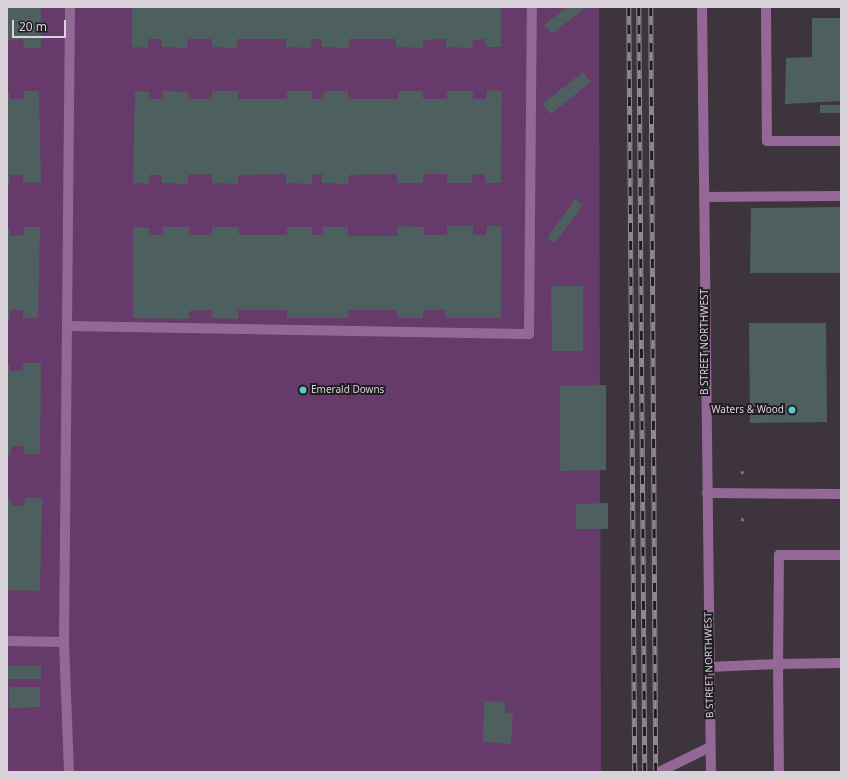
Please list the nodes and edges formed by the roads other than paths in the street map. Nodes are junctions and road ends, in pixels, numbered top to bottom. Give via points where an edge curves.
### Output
1 (70, 7) edge
2 (532, 7) edge
3 (702, 7) edge
4 (766, 7) edge
5 (841, 140) edge
6 (841, 196) edge
7 (704, 197) junction
8 (67, 326) junction
9 (707, 493) junction
10 (841, 494) edge
11 (841, 555) edge
12 (7, 641) edge
13 (64, 642) junction
14 (841, 663) edge
15 (778, 664) junction
16 (709, 667) junction
17 (710, 747) junction
18 (68, 772) edge
19 (659, 772) edge
20 (711, 772) edge
21 (779, 772) edge

1 - 8 street
2 - 8 street via 529,334
3 - 7 street, B STREET NORTHWEST
4 - 5 street via 767,141
6 - 7 street
7 - 9 street, B STREET NORTHWEST
8 - 13 street
9 - 10 street
9 - 16 street, B STREET NORTHWEST
11 - 15 street via 779,555
12 - 13 street
13 - 18 street
14 - 15 street
15 - 16 street
15 - 21 street
16 - 17 street, B STREET NORTHWEST
17 - 19 street
17 - 20 street, B STREET NORTHWEST

